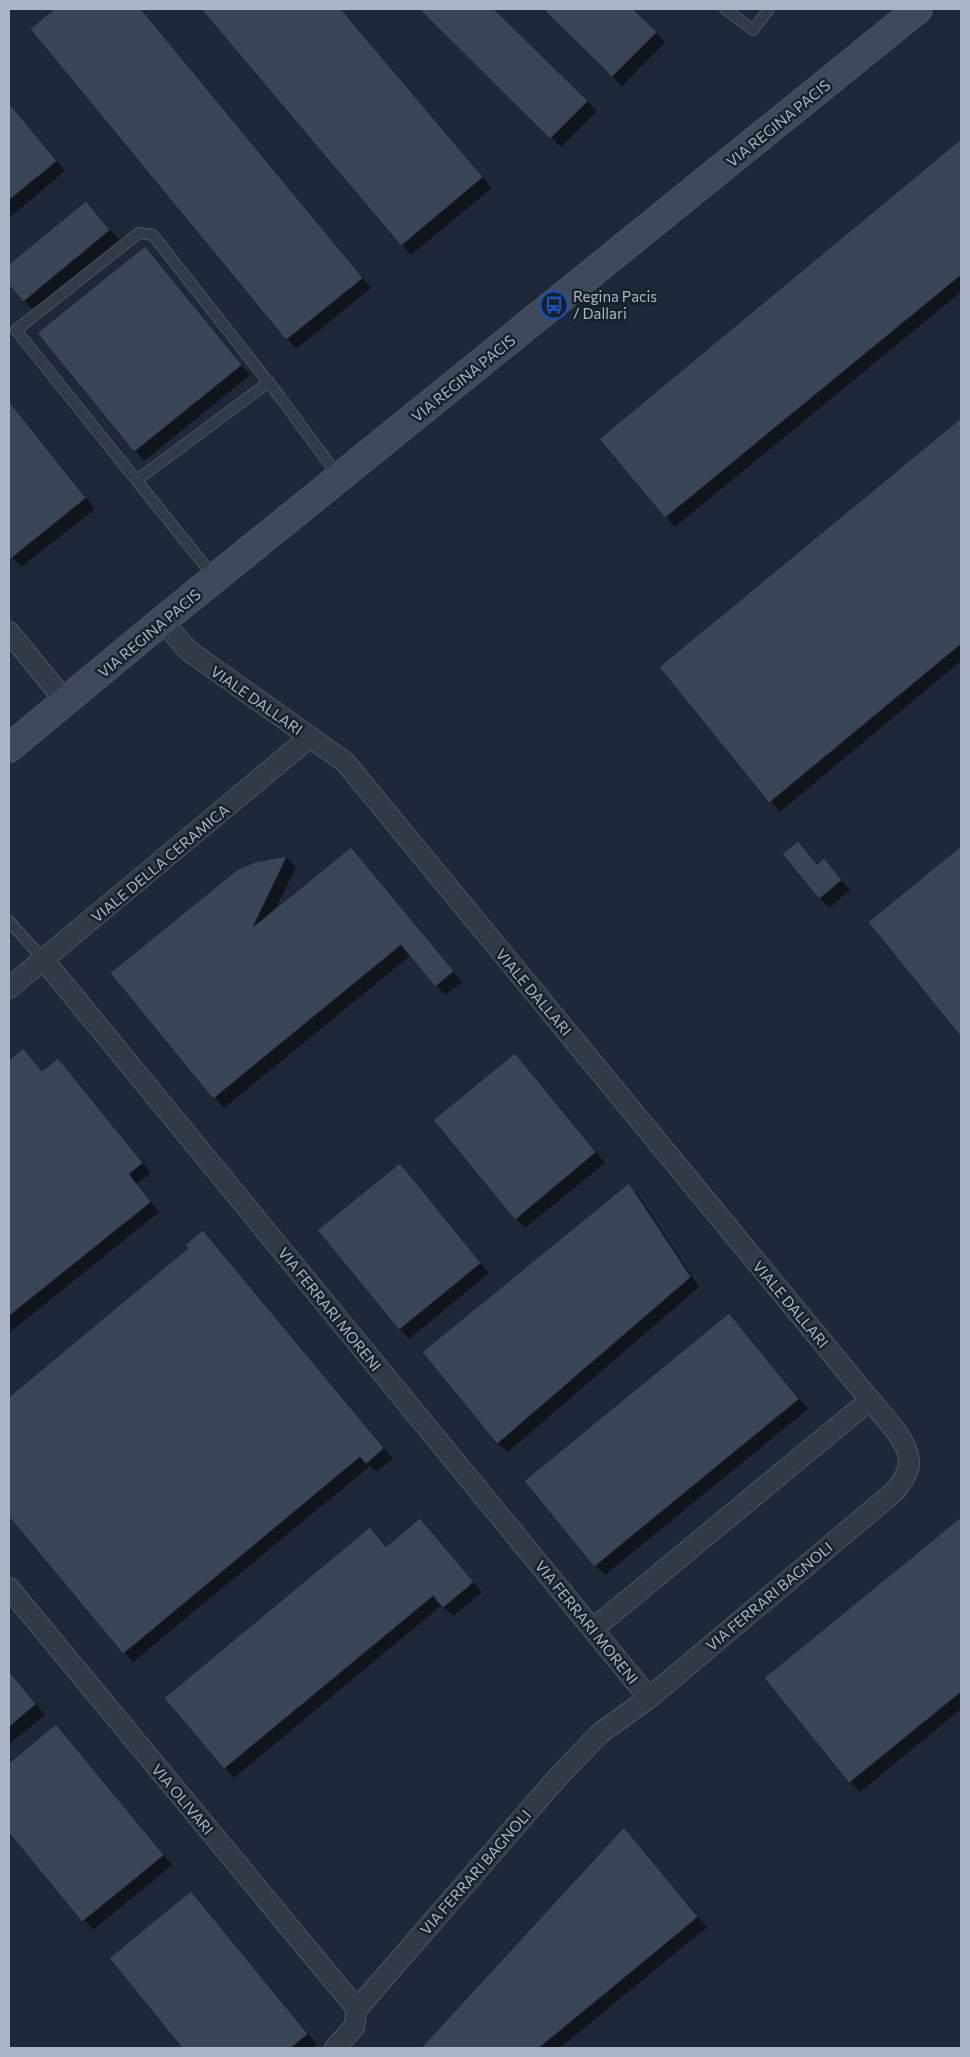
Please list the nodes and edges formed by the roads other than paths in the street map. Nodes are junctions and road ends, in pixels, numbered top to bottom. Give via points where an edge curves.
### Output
1 (725, 9) edge
2 (769, 9) edge
3 (918, 9) edge
4 (269, 382) junction
5 (340, 478) junction
6 (137, 480) junction
7 (215, 579) junction
8 (162, 621) junction
9 (9, 632) edge
10 (66, 702) junction
11 (310, 737) junction
12 (9, 748) edge
13 (9, 921) edge
14 (43, 959) junction
15 (9, 988) edge
16 (870, 1400) junction
17 (9, 1588) edge
18 (592, 1629) junction
19 (649, 1698) junction
20 (357, 2009) junction
21 (335, 2048) edge

1 - 2 lane via 753,30
3 - 5 street, VIA REGINA PACIS
4 - 5 lane
4 - 6 lane
4 - 6 lane via 153,236 139,233 16,330
5 - 7 street, VIA REGINA PACIS
6 - 7 lane
7 - 8 street, VIA REGINA PACIS
8 - 10 street, VIA REGINA PACIS
8 - 11 street, VIALE DALLARI via 189,651
9 - 10 street
10 - 12 street, VIA REGINA PACIS
11 - 14 street, VIALE DELLA CERAMICA
11 - 16 street, VIALE DALLARI via 344,762
13 - 14 lane, VIA FERRARI MORENI
14 - 15 street, VIALE DELLA CERAMICA
14 - 18 street, VIA FERRARI MORENI
16 - 18 street
16 - 19 street, VIA FERRARI BAGNOLI via 907,1447 909,1464 904,1478 887,1497
17 - 20 street, VIA OLIVARI
18 - 19 street, VIA FERRARI MORENI
19 - 20 street, VIA FERRARI BAGNOLI via 599,1734 558,1776
20 - 21 street, VIA FERRARI BAGNOLI via 354,2027

